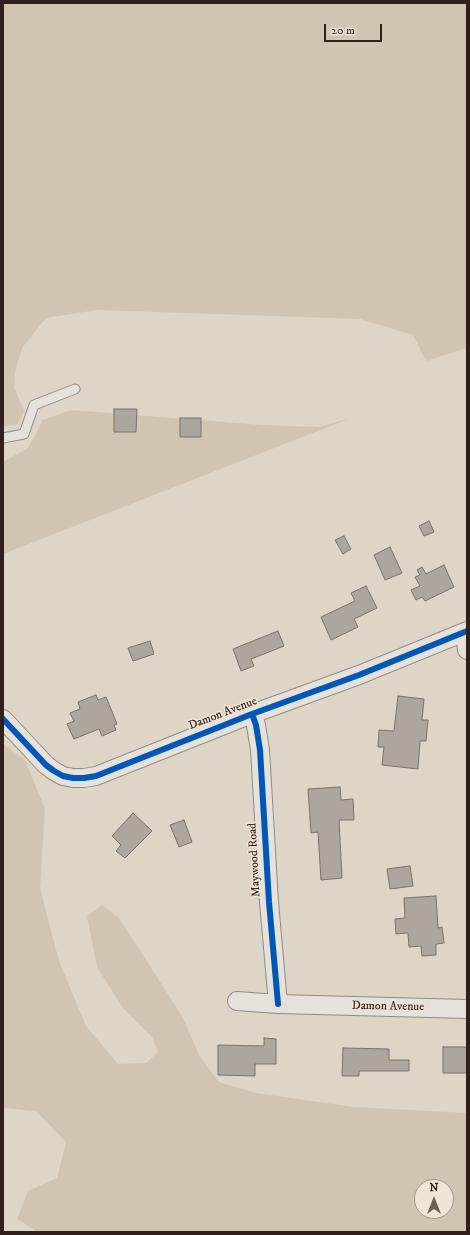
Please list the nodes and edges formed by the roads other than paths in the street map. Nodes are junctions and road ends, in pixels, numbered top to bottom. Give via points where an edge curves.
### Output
1 (75, 389) dead end
2 (3, 438) edge
3 (466, 632) edge
4 (467, 650) edge
5 (252, 714) junction
6 (3, 719) edge
7 (237, 1001) dead end
8 (278, 1004) junction
9 (467, 1009) edge

1 - 2 lane via 34,405 24,434
3 - 4 street
3 - 5 street, Damon Avenue
5 - 6 street, Damon Avenue via 96,776 84,778 63,776 54,771
5 - 8 street, Maywood Road via 258,737
7 - 8 street, Damon Avenue
8 - 9 street, Damon Avenue

